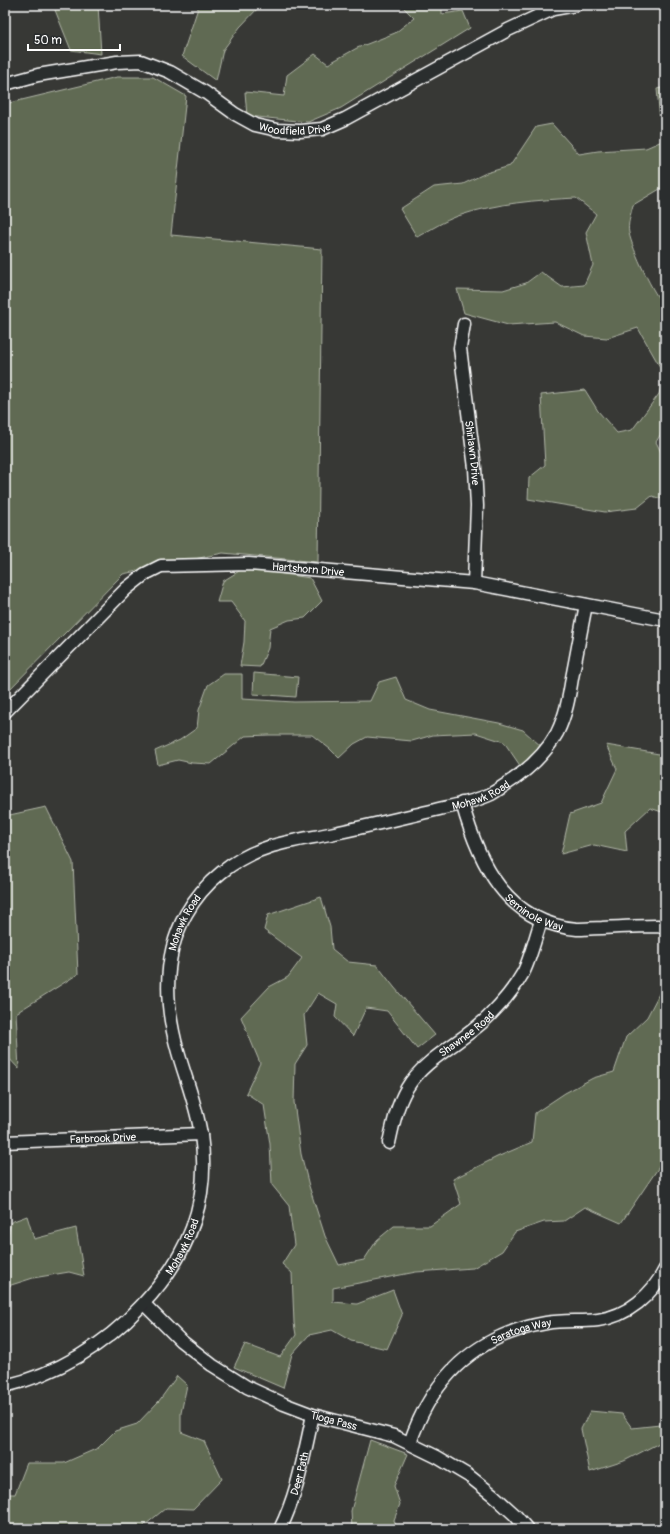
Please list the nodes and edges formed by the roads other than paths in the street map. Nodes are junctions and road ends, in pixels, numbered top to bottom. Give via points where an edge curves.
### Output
1 (576, 5) edge
2 (552, 8) edge
3 (5, 84) edge
4 (464, 324) dead end
5 (474, 583) junction
6 (586, 605) junction
7 (665, 620) edge
8 (5, 712) edge
9 (462, 804) junction
10 (542, 921) junction
11 (665, 927) edge
12 (201, 1134) junction
13 (5, 1142) edge
14 (389, 1143) dead end
15 (665, 1269) edge
16 (144, 1304) junction
17 (5, 1386) edge
18 (313, 1415) junction
19 (410, 1443) junction
20 (280, 1529) edge
21 (527, 1529) edge

1 - 2 street, Woodfield Drive
2 - 3 street, Woodfield Drive via 322,129 277,130 255,125 235,114 206,92 170,72 141,61 117,62 38,75
4 - 5 street, Shirlawn Drive via 460,348 475,468 477,506
5 - 6 street, Hartshorn Drive
5 - 8 street, Hartshorn Drive via 249,564 161,566 145,574 126,589
6 - 7 street, Hartshorn Drive
6 - 9 street, Mohawk Road via 565,715 557,733 533,766 492,794
9 - 10 street, Seminole Way via 476,846 498,886 518,906
9 - 12 street, Mohawk Road via 268,847 228,868 196,899 175,940 168,969 168,999 177,1048
10 - 11 street, Seminole Way via 578,929
10 - 14 street, Shawnee Road via 524,972 492,1014 419,1072 407,1088 397,1108
12 - 13 street, Farbrook Drive
12 - 16 street, Mohawk Road via 203,1175 197,1218 183,1249
15 - 19 street, Saratoga Way via 653,1289 640,1302 616,1315 598,1320 530,1326 482,1346 454,1368 439,1386 423,1410
16 - 17 street, Mohawk Road via 110,1336 87,1352 36,1376
16 - 18 street, Tioga Pass via 180,1340 212,1365 247,1386
18 - 19 street, Tioga Pass via 394,1436
18 - 20 street, Deer Path via 296,1488
19 - 21 street, Tioga Pass via 469,1476 494,1495

